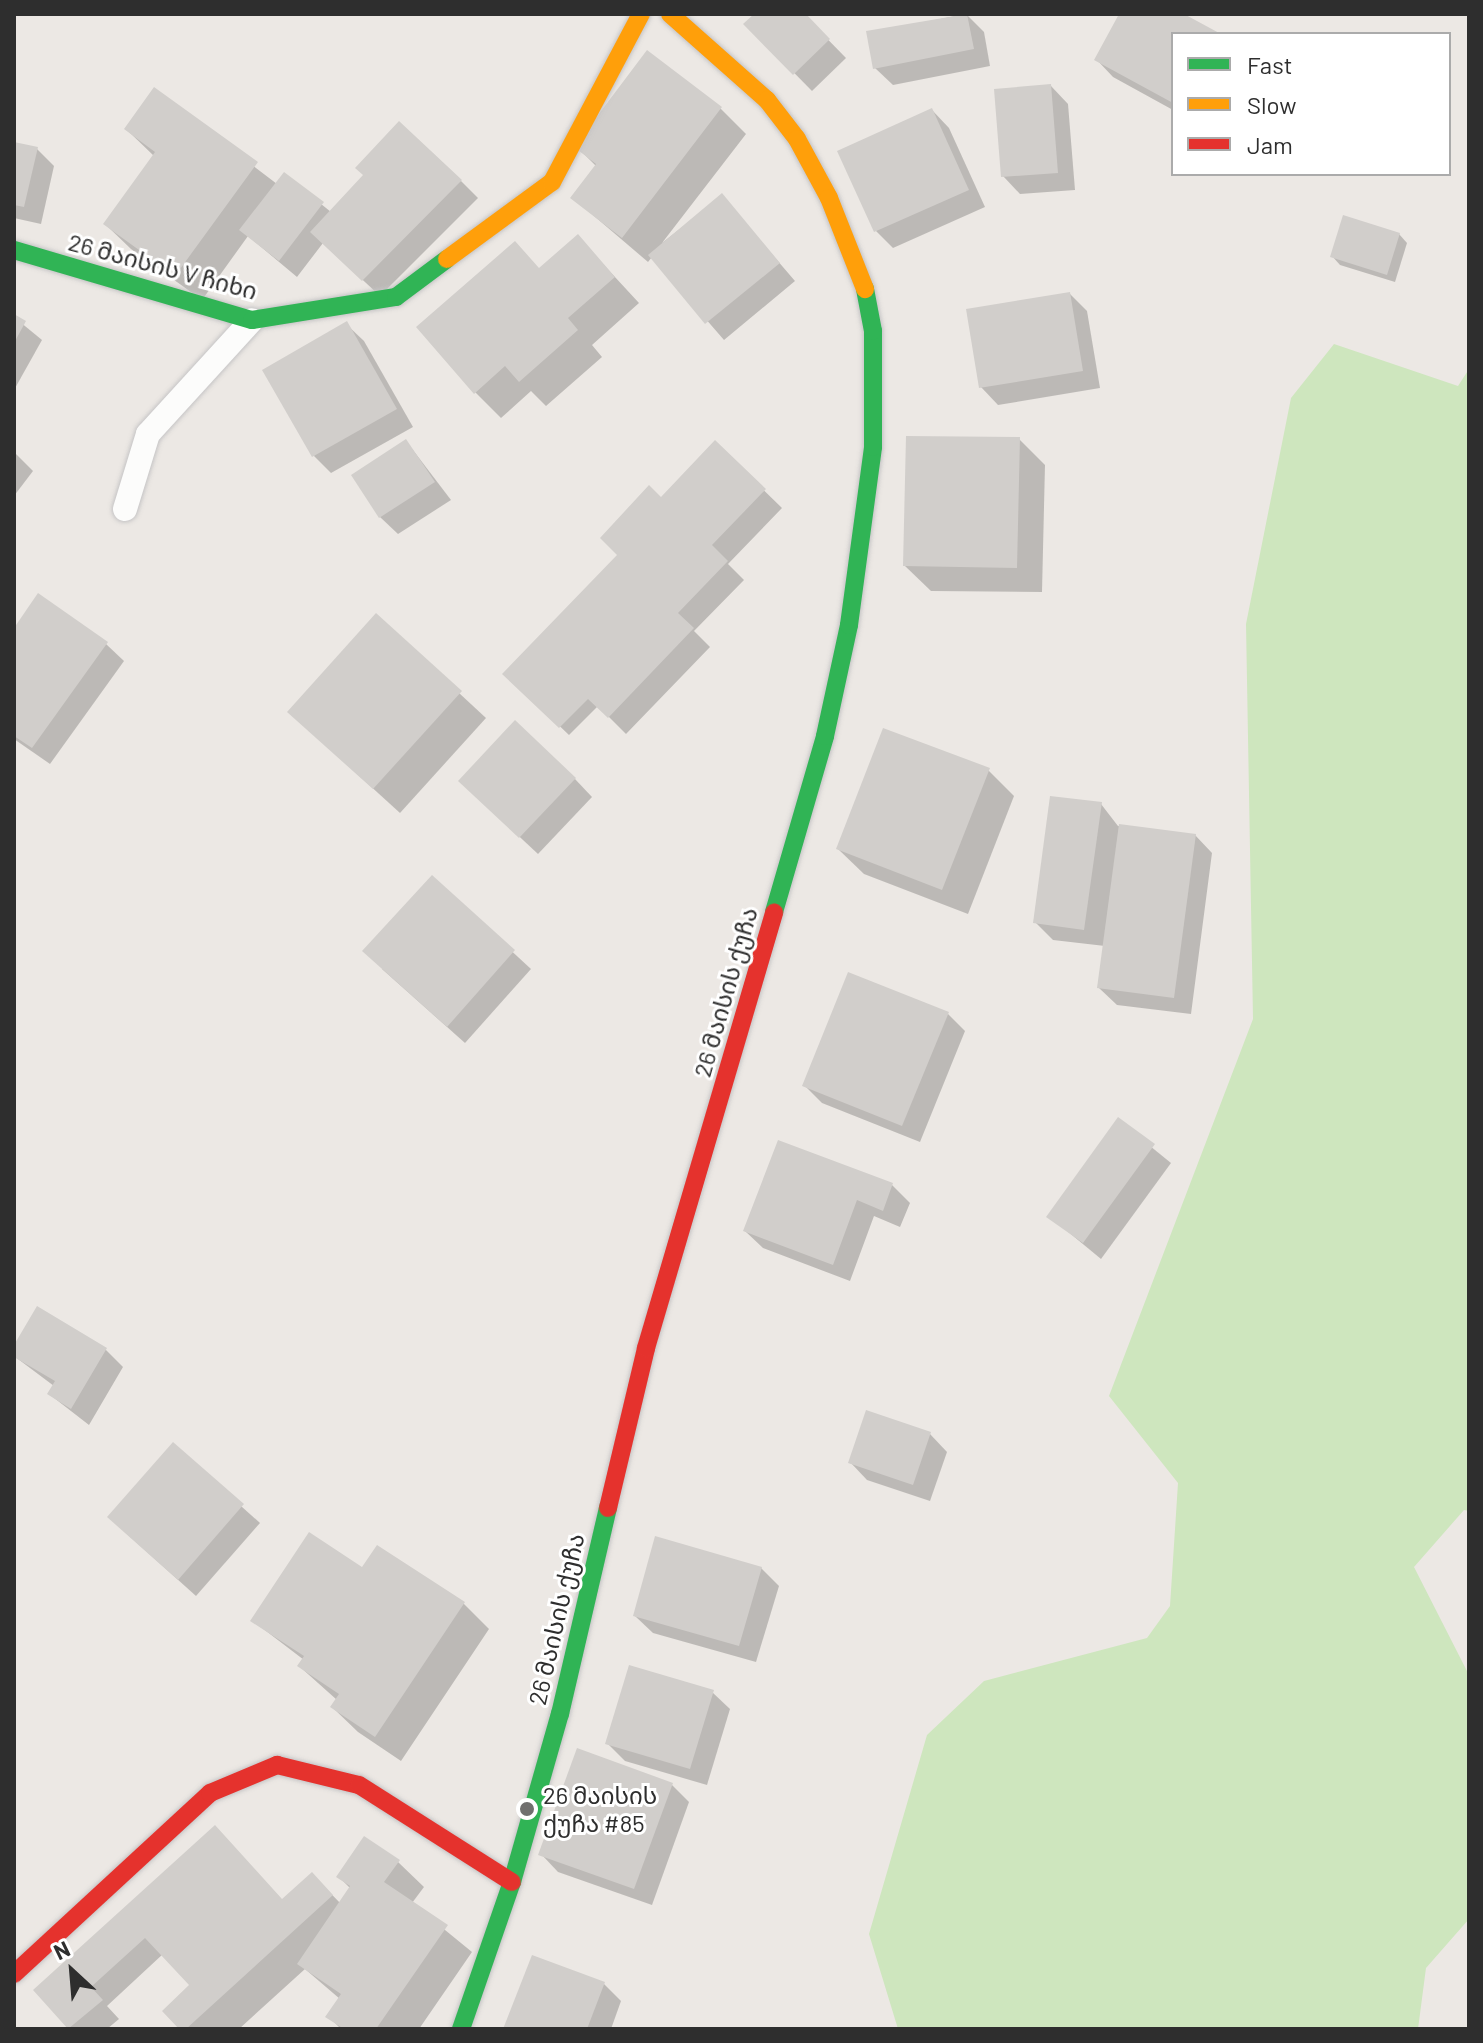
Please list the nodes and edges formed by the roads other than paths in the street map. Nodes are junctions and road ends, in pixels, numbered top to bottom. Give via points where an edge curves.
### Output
1 (641, 14) edge
2 (670, 14) edge
3 (14, 250) edge
4 (252, 320) junction
5 (125, 509) dead end
6 (512, 1882) junction
7 (14, 1974) edge
8 (461, 2029) edge

1 - 4 street, 26 მაისის V ჩიხი via 552,182 396,297
2 - 6 street, 26 მაისის ქუჩა via 767,100 797,139 829,198 863,279 873,331 873,447 849,625 825,736 646,1348 560,1714
3 - 4 street, 26 მაისის V ჩიხი
4 - 5 lane via 148,434
6 - 7 street via 359,1785 277,1765 210,1793
6 - 8 street, 26 მაისის ქუჩა

